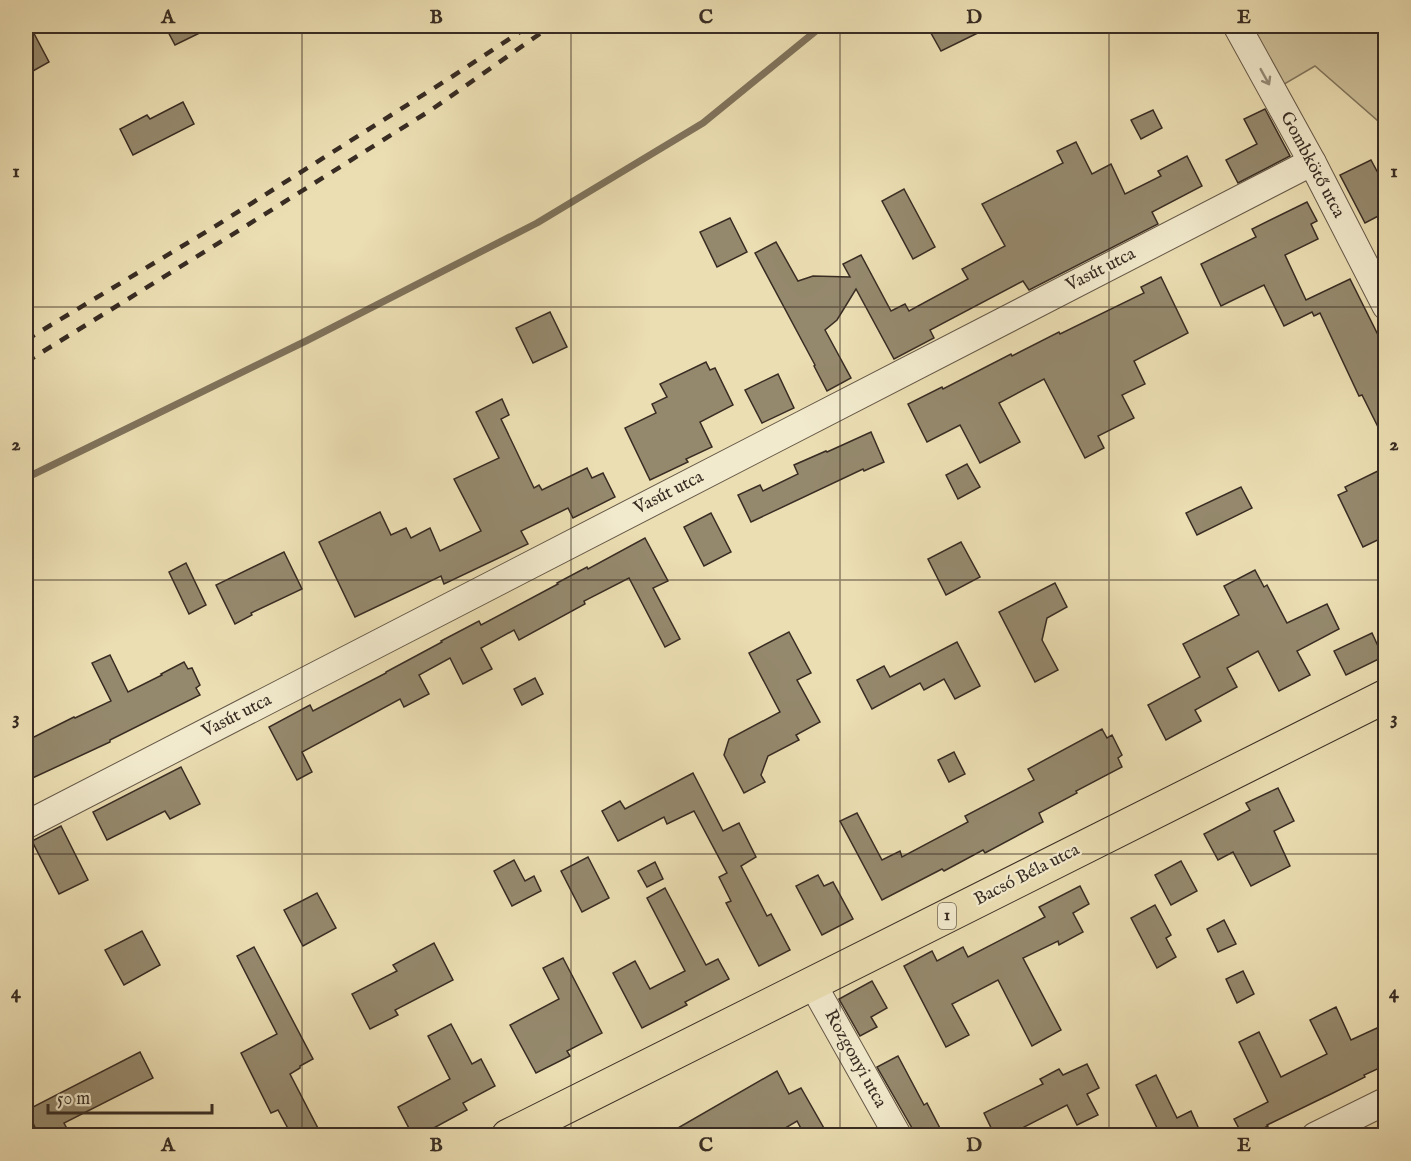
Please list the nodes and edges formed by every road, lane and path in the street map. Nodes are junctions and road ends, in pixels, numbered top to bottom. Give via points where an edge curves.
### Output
1 (1237, 26) edge
2 (1312, 162) junction
3 (1386, 306) edge
4 (1386, 696) edge
5 (26, 825) edge
6 (812, 983) junction
7 (1386, 1101) edge
8 (508, 1136) edge
9 (898, 1136) edge
10 (1315, 1136) edge

1 -> 2 street, Gombkötő utca
2 - 3 street, Gombkötő utca
2 - 5 street, Vasút utca
4 - 6 main road, Bacsó Béla utca / 1
6 - 8 main road, Bacsó Béla utca / 1
6 - 9 street, Rozgonyi utca
7 - 10 street

